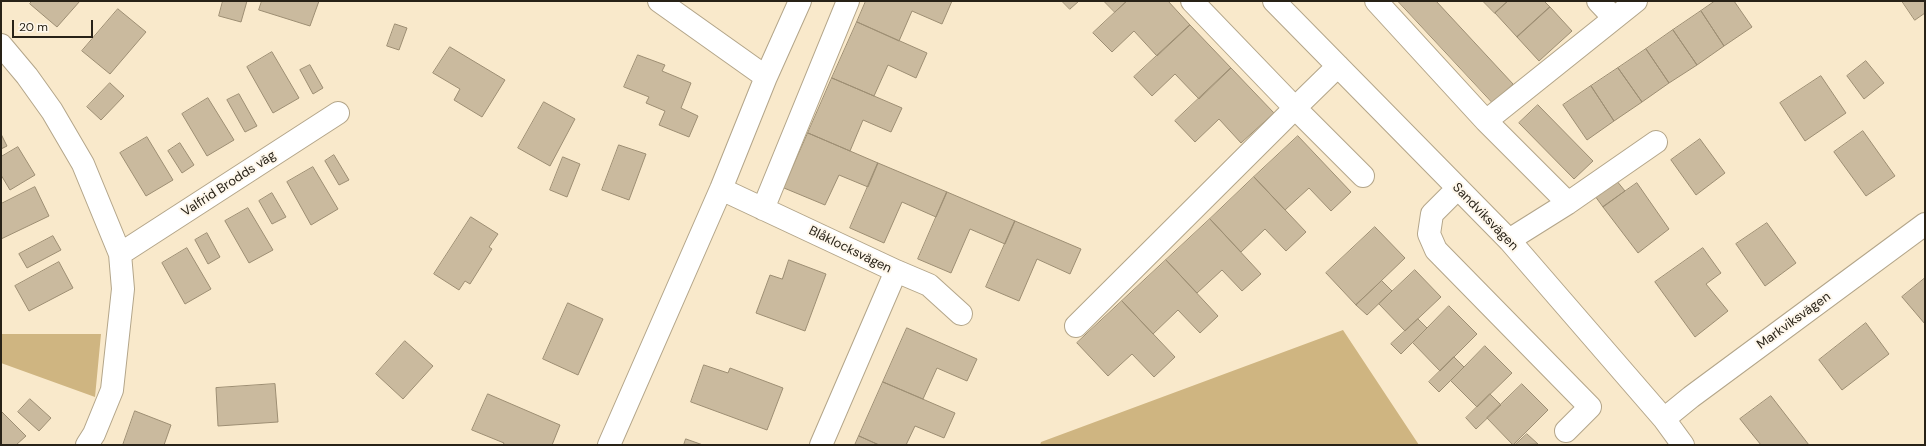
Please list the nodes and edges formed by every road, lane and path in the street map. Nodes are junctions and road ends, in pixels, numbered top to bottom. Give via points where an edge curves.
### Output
1 (660, 1) edge
2 (800, 1) edge
3 (848, 1) edge
4 (1192, 1) edge
5 (1274, 1) edge
6 (1376, 1) edge
7 (1598, 1) edge
8 (1636, 1) edge
9 (1614, 18) junction
10 (1, 45) edge
11 (1338, 66) junction
12 (766, 77) junction
13 (1295, 108) junction
14 (338, 113) dead end
15 (1486, 121) junction
16 (1656, 142) dead end
17 (1362, 176) dead end
18 (1458, 188) junction
19 (721, 189) junction
20 (1568, 203) junction
21 (763, 209) junction
22 (1925, 224) edge
23 (1509, 240) junction
24 (120, 254) junction
25 (896, 271) junction
26 (961, 314) dead end
27 (1076, 326) dead end
28 (1664, 419) junction
29 (1566, 430) dead end
30 (87, 445) edge
31 (609, 445) edge
32 (821, 445) edge
33 (1683, 445) edge

1 - 12 street
2 - 12 street
3 - 21 street
4 - 13 street
5 - 11 street, Sandviksvägen
6 - 15 street
7 - 9 street
8 - 9 street
9 - 15 street
10 - 24 street via 48,105 83,164
11 - 13 street
11 - 18 street, Sandviksvägen
12 - 19 street
13 - 17 street
13 - 27 street
14 - 24 street, Valfrid Brodds väg
15 - 20 street
16 - 20 street
18 - 23 street, Sandviksvägen
18 - 29 street via 1432,214 1429,234 1436,250 1590,407
19 - 21 street, Blåklocksvägen
19 - 31 street
20 - 23 street
21 - 25 street, Blåklocksvägen
22 - 28 street, Markviksvägen
23 - 28 street, Sandviksvägen
24 - 30 street via 123,289 112,390
25 - 26 street via 929,285
25 - 32 street, Blåklocksvägen
28 - 33 street, Sandviksvägen

